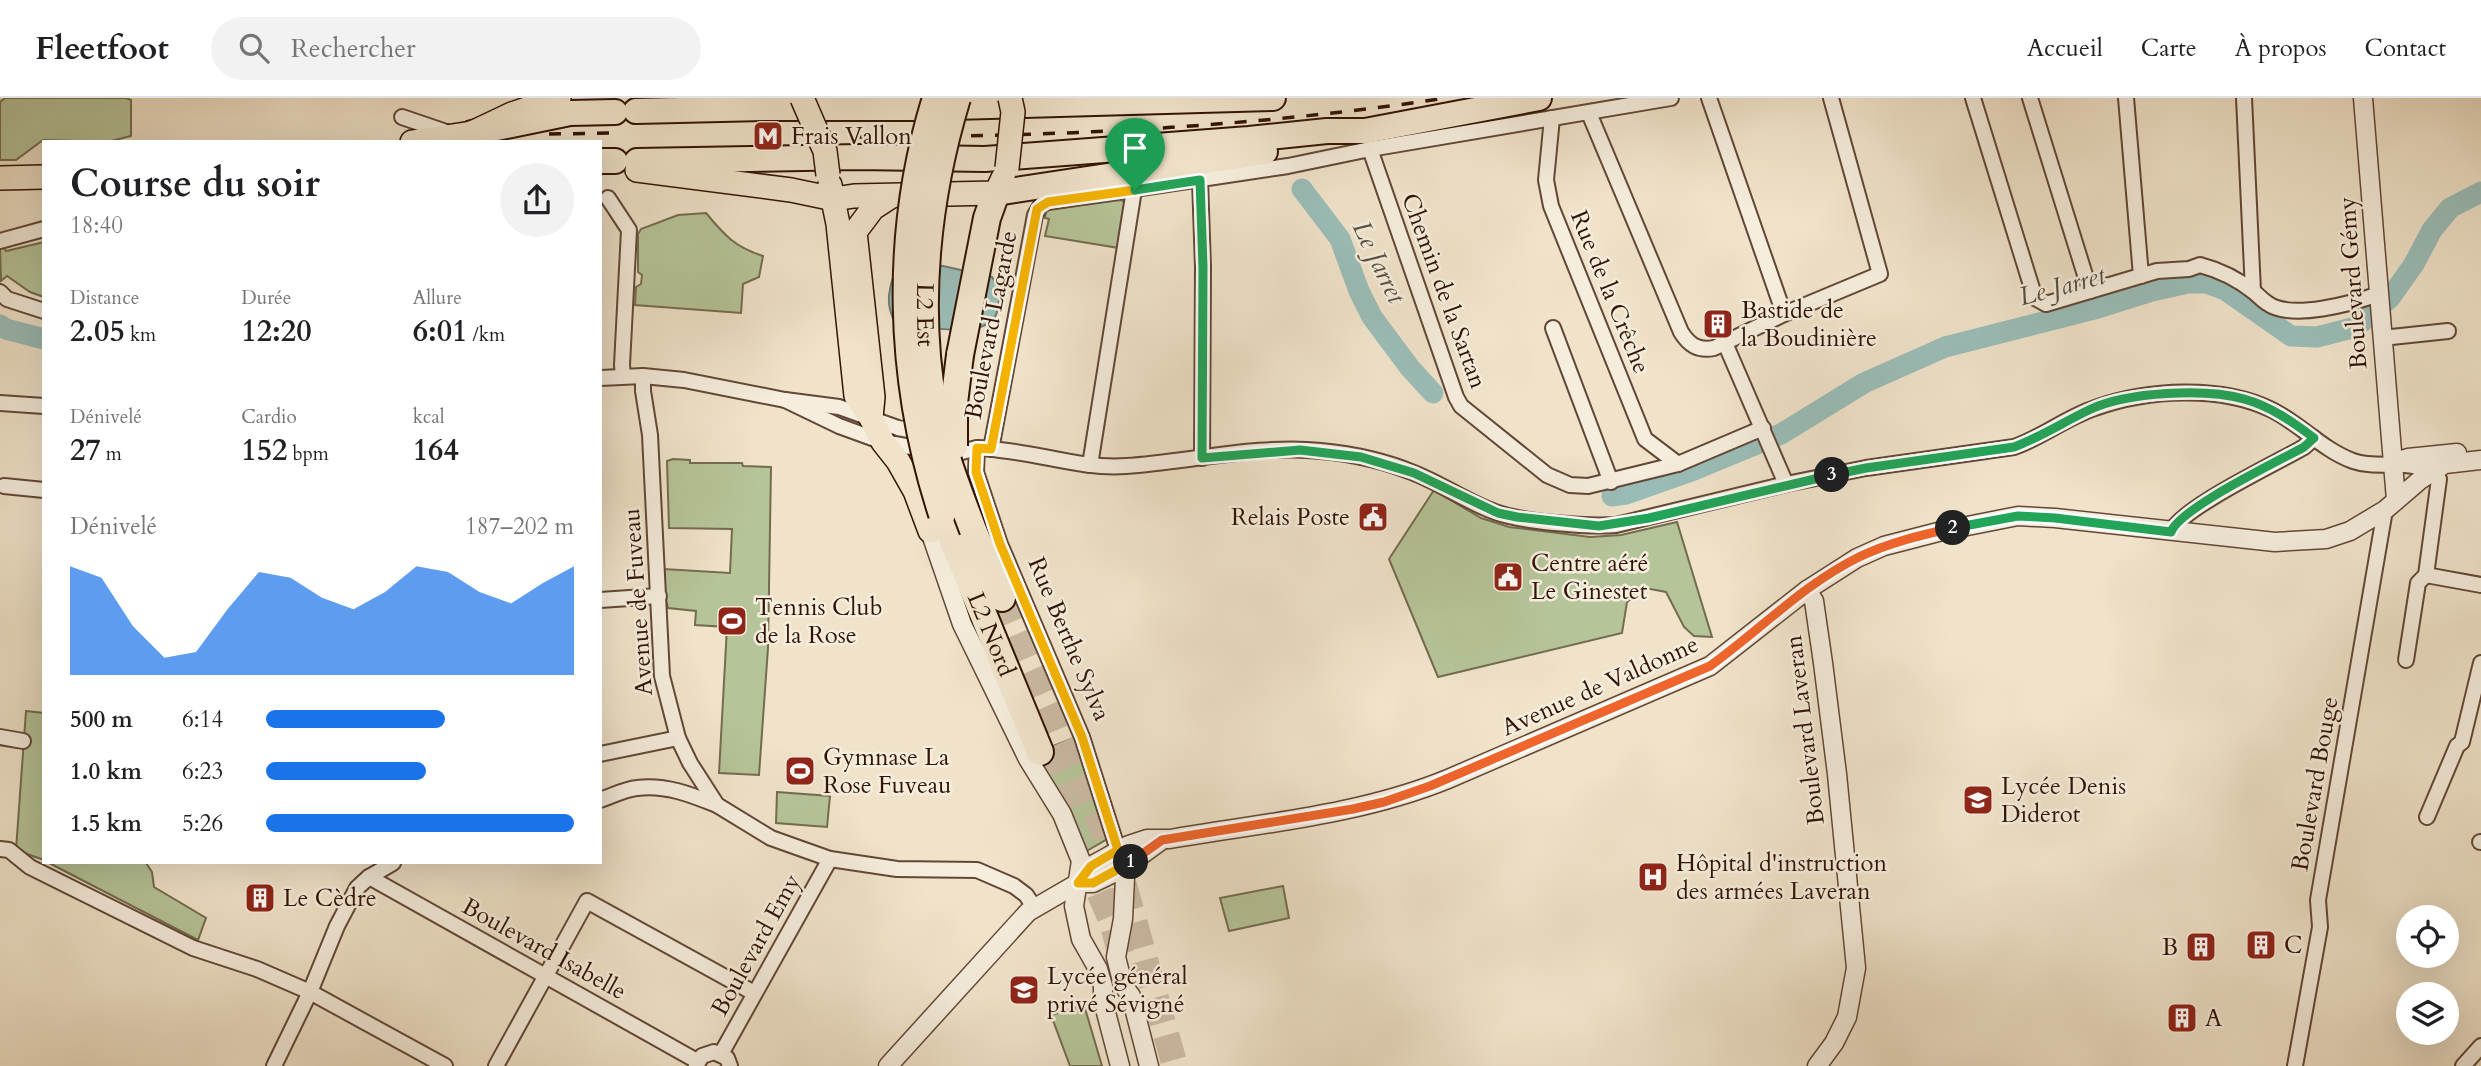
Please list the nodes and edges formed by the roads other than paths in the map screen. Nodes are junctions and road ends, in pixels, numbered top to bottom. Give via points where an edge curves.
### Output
1 (559, 98) edge
2 (802, 98) edge
3 (936, 98) edge
4 (957, 98) edge
5 (1273, 98) edge
6 (1671, 98) edge
7 (1709, 98) edge
8 (1831, 98) edge
9 (1973, 98) edge
10 (2030, 98) edge
11 (2126, 98) edge
12 (2244, 98) edge
13 (2363, 98) edge
14 (1016, 103) edge
15 (1549, 105) edge
16 (1589, 113) junction
17 (411, 132) edge
18 (463, 134) junction
19 (1368, 140) junction
20 (618, 164) edge
21 (42, 177) edge
22 (0, 178) edge
23 (1200, 180) junction
24 (838, 187) junction
25 (1135, 190) junction
26 (996, 193) junction
27 (890, 197) junction
28 (608, 198) dead end
29 (42, 230) edge
30 (0, 241) edge
31 (2141, 275) junction
32 (2252, 290) junction
33 (2090, 291) junction
34 (0, 292) edge
35 (2379, 294) junction
36 (42, 311) edge
37 (1784, 314) junction
38 (1552, 328) dead end
39 (2448, 331) dead end
40 (2381, 332) junction
41 (1725, 343) junction
42 (623, 376) junction
43 (643, 376) junction
44 (602, 378) edge
45 (785, 400) junction
46 (0, 403) edge
47 (42, 406) edge
48 (871, 418) junction
49 (1764, 432) junction
50 (2314, 438) junction
51 (883, 442) junction
52 (984, 449) junction
53 (2481, 451) edge
54 (1202, 458) junction
55 (2481, 460) edge
56 (2392, 463) junction
57 (1678, 464) junction
58 (1090, 465) junction
59 (2432, 472) junction
60 (1611, 482) junction
61 (1786, 484) junction
62 (4, 486) dead end
63 (42, 490) edge
64 (2391, 505) junction
65 (936, 522) junction
66 (973, 530) junction
67 (2171, 532) junction
68 (2426, 575) junction
69 (2481, 585) edge
70 (1807, 590) junction
71 (659, 596) junction
72 (1002, 598) tunnel mouth
73 (602, 600) edge
74 (2406, 660) dead end
75 (2481, 663) edge
76 (0, 737) edge
77 (678, 738) junction
78 (23, 741) dead end
79 (1040, 752) tunnel mouth
80 (602, 754) edge
81 (602, 799) edge
82 (718, 805) junction
83 (2427, 817) dead end
84 (0, 849) edge
85 (830, 859) junction
86 (1120, 860) junction
87 (391, 864) edge
88 (369, 877) junction
89 (1078, 883) junction
90 (1034, 907) junction
91 (545, 976) junction
92 (310, 992) junction
93 (754, 993) junction
94 (2481, 1046) edge
95 (725, 1060) edge
96 (697, 1063) edge
97 (274, 1066) edge
98 (445, 1066) edge
99 (496, 1066) edge
100 (888, 1066) edge
101 (1120, 1066) edge
102 (1149, 1066) edge
103 (1817, 1066) edge
104 (2295, 1066) edge
105 (2463, 1066) edge

1 - 18 main road
2 - 24 main road, bridge
3 - 65 highway, L2 Est, bridge via 923,138 910,227 905,316
4 - 66 highway, L2 Est, bridge via 943,143 930,229 925,315 934,409
5 - 18 highway via 570,113
6 - 16 street
7 - 37 street
8 - 37 street via 1880,274
9 - 33 street via 2035,298 2046,304
10 - 33 street
11 - 31 street
12 - 32 street
13 - 35 street, Boulevard Gémy
14 - 26 main road, bridge via 1007,168
15 - 16 street
15 - 19 street
15 - 19 highway via 1476,110
15 - 57 street, Rue de la Crêche via 1546,180 1551,206 1645,439
16 - 41 street via 1685,339 1706,349
17 - 18 main road
19 - 20 highway via 1327,131 985,159 859,157
19 - 23 street via 1288,166
19 - 26 highway
19 - 60 street, Chemin de la Sartan via 1461,406 1547,475 1570,485
20 - 24 main road via 791,190
21 - 22 main road
23 - 25 street
23 - 54 street
24 - 27 main road
24 - 48 main road via 856,396
25 - 52 street, Boulevard Lagarde via 1048,202 1037,209
25 - 58 street
26 - 27 main road
26 - 66 highway, bridge via 960,355 953,425
27 - 48 main road via 873,208 855,232 873,397
28 - 42 street via 629,230
29 - 30 street
31 - 32 street via 2200,265
31 - 33 street
32 - 35 street via 2281,309 2333,307
34 - 36 street
35 - 40 street, Boulevard Gémy
37 - 41 street
38 - 60 street
39 - 40 street
40 - 56 street, Boulevard Gémy
41 - 49 street
42 - 43 street
42 - 44 street
43 - 45 street
43 - 71 street, Avenue de Fuveau
45 - 48 street via 839,407
45 - 51 street
46 - 47 street
48 - 51 main road
48 - 52 street via 898,428 961,439
49 - 57 street, Chemin de la Sartan
49 - 61 street
50 - 56 street via 2355,462
50 - 61 street via 2245,399 2216,393 2155,395 2093,408 2014,447
50 - 67 street via 2210,499 2174,524
51 - 52 street via 958,454
51 - 65 main road
52 - 58 street
52 - 86 street, Rue Berthe Sylva via 976,472 1000,544 1082,737
53 - 56 street
54 - 58 street
54 - 61 street via 1300,450 1361,457 1414,473 1498,513 1599,526
55 - 59 street via 2445,464
56 - 59 street
56 - 64 street
57 - 60 street, Chemin de la Sartan
59 - 64 street, Avenue de Valdonne
59 - 68 street via 2439,479
62 - 63 street
64 - 67 street, Avenue de Valdonne via 2350,531 2300,542
64 - 104 street, Boulevard Bouge via 2318,900 2320,927
65 - 79 highway, L2 Nord
65 - 89 street via 962,624 1028,759 1062,814 1081,861
66 - 72 highway, L2 Nord
67 - 70 street, Avenue de Valdonne via 2018,516 1885,546
68 - 69 street
68 - 74 street via 2418,583
70 - 86 street, Avenue de Valdonne via 1710,666 1413,793 1353,809 1147,839
70 - 103 street, Boulevard Laveran via 1814,601 1823,663 1856,968 1847,1017
71 - 73 street
71 - 77 street, Avenue de Fuveau via 663,676
75 - 83 street via 2462,742
76 - 78 street
77 - 80 street
77 - 82 street, Avenue de Fuveau
81 - 82 street via 634,788 657,787
82 - 85 street, Avenue de Fuveau via 771,838
84 - 92 street via 193,948
85 - 90 street, Avenue de Fuveau via 897,869 976,870 1014,886
85 - 93 street, Boulevard Emy
86 - 89 street, Avenue de Valdonne via 1091,866
86 - 102 street via 1125,878 1116,957
87 - 88 street
88 - 91 street, Boulevard Isabelle
88 - 92 street via 357,888 337,926
89 - 90 street, Avenue de Valdonne
89 - 101 street via 1074,906 1082,939 1103,986
90 - 100 street, Avenue de Valdonne
91 - 93 street via 587,901
91 - 96 street, Boulevard Isabelle
91 - 99 street
92 - 97 street
92 - 98 street
93 - 95 street, Boulevard Emy
94 - 105 street
95 - 96 street via 708,1052

